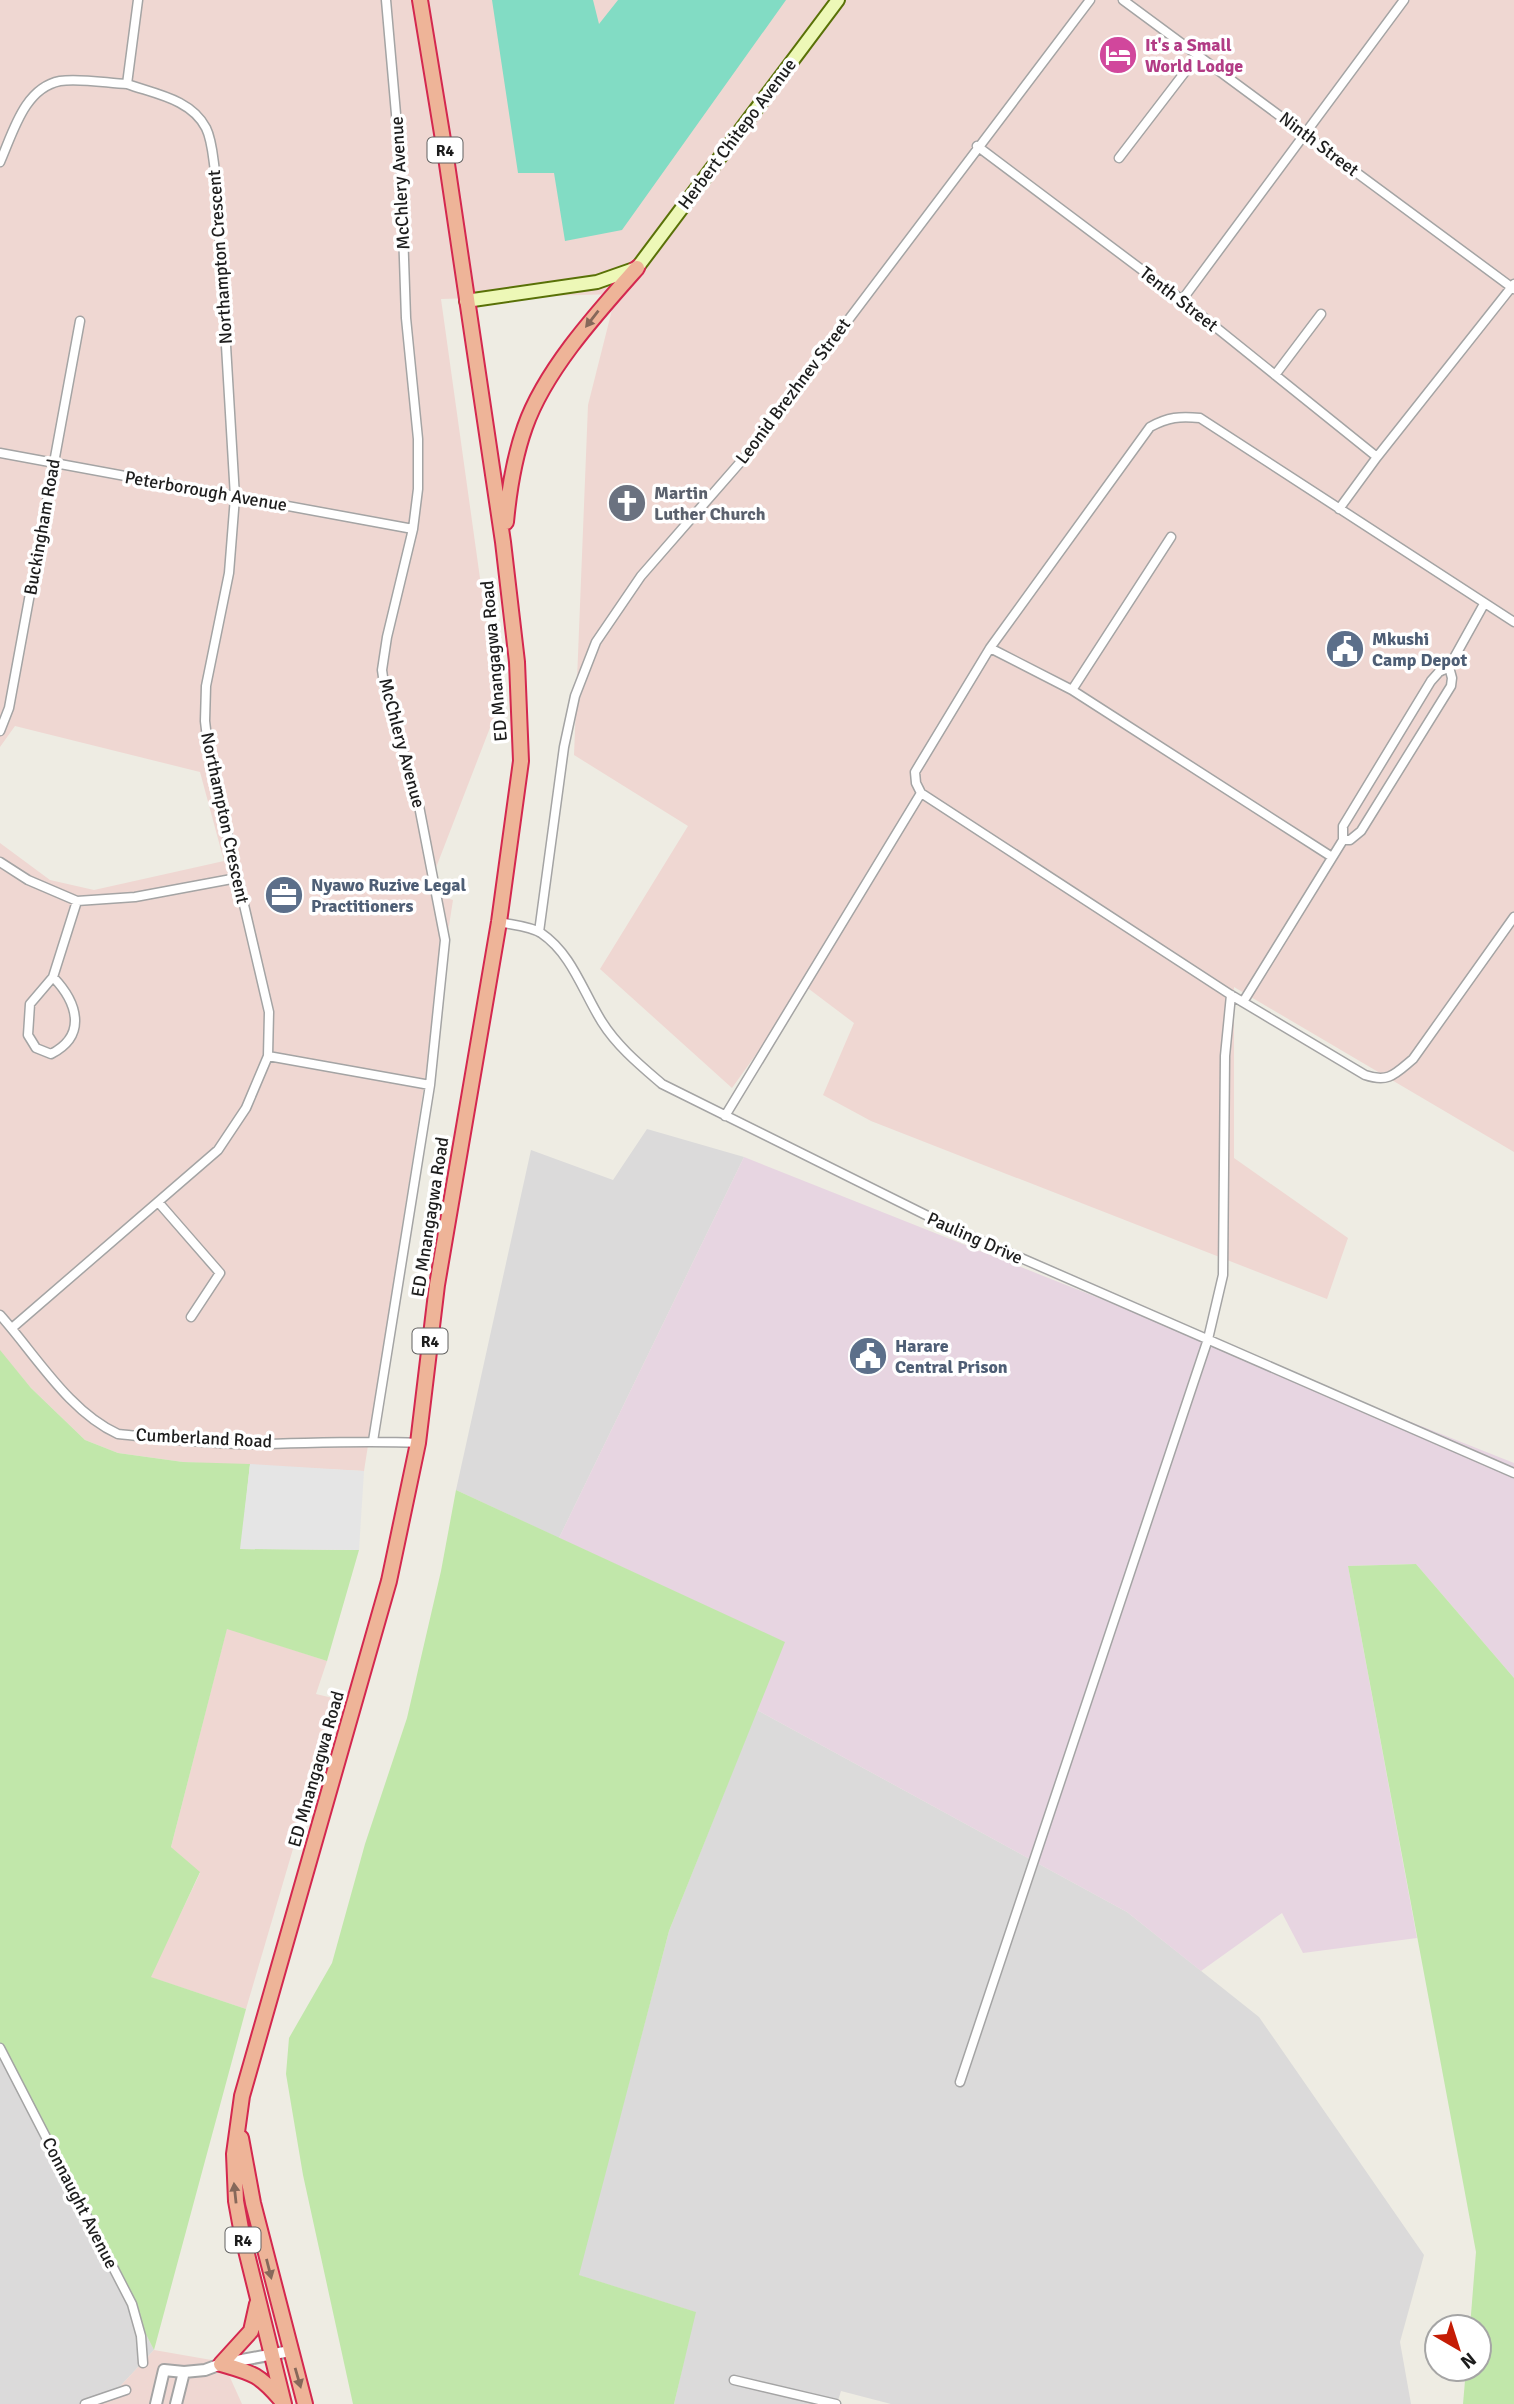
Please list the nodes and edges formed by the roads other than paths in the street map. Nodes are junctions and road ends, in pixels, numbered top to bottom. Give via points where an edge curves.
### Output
1 (138, 0) edge
2 (386, 0) edge
3 (420, 0) edge
4 (838, 0) edge
5 (1090, 0) edge
6 (1123, 0) edge
7 (1404, 0) edge
8 (1198, 55) junction
9 (127, 84) junction
10 (1305, 133) junction
11 (977, 146) junction
12 (1119, 158) dead end
13 (0, 162) edge
14 (636, 268) junction
15 (1513, 287) edge
16 (1182, 300) junction
17 (467, 301) junction
18 (1321, 314) dead end
19 (80, 321) dead end
20 (1275, 375) junction
21 (0, 453) edge
22 (1377, 457) junction
23 (54, 463) junction
24 (235, 497) junction
25 (1339, 509) junction
26 (413, 528) junction
27 (1171, 537) dead end
28 (503, 542) junction
29 (1484, 604) junction
30 (1514, 622) edge
31 (990, 648) junction
32 (1449, 667) junction
33 (1072, 690) junction
34 (1404, 729) junction
35 (0, 731) edge
36 (1419, 737) junction
37 (921, 793) junction
38 (1343, 840) junction
39 (1332, 857) junction
40 (0, 862) edge
41 (237, 878) junction
42 (77, 901) junction
43 (1514, 917) edge
44 (499, 922) junction
45 (539, 932) junction
46 (53, 977) junction
47 (1231, 995) junction
48 (1243, 1002) junction
49 (268, 1056) junction
50 (430, 1085) junction
51 (725, 1116) junction
52 (159, 1203) junction
53 (0, 1315) edge
54 (191, 1317) dead end
55 (12, 1328) junction
56 (1208, 1339) junction
57 (373, 1441) junction
58 (418, 1443) junction
59 (1514, 1474) edge
60 (0, 2048) edge
61 (960, 2082) dead end
62 (239, 2123) junction
63 (258, 2300) junction
64 (290, 2351) junction
65 (272, 2355) junction
66 (143, 2363) dead end
67 (221, 2364) junction
68 (184, 2372) junction
69 (734, 2380) dead end
70 (125, 2390) dead end
71 (85, 2404) edge
72 (156, 2404) edge
73 (176, 2404) edge
74 (284, 2404) edge
75 (305, 2404) edge
76 (836, 2404) edge

1 - 9 street
2 - 26 street, McChlery Avenue via 418,439
3 - 17 highway, R4
4 - 14 main road, Herbert Chitepo Avenue
5 - 11 street, Leonid Brezhnev Street
6 - 8 street, Ninth Street
7 - 10 street
8 - 10 street, Ninth Street
8 - 12 street
9 - 13 street, Northampton Crescent via 62,80 45,86 27,102
9 - 24 street, Northampton Crescent via 182,103 197,114 207,130 216,177
10 - 15 street, Ninth Street
10 - 16 street
11 - 16 street, Tenth Street
11 - 45 street, Leonid Brezhnev Street via 744,458 641,576 596,642 575,696 564,747
14 - 17 main road via 597,282
14 -> 28 highway via 592,318 541,393 514,466
15 - 22 street
16 - 20 street, Tenth Street
17 - 28 highway, ED Mnangagwa Road / R4
18 - 20 street
19 - 23 street, Buckingham Road
20 - 22 street, Tenth Street
21 - 23 street, Peterborough Avenue
22 - 25 street
23 - 24 street, Peterborough Avenue
23 - 35 street, Buckingham Road via 9,708
24 - 26 street, Peterborough Avenue
24 - 41 street, Northampton Crescent via 229,573 206,687 205,721
25 - 29 street
25 - 31 street via 1199,418 1164,419 1150,427
26 - 50 street, McChlery Avenue via 382,670 384,691 419,806 445,940
27 - 33 street
28 - 44 highway, ED Mnangagwa Road / R4 via 517,662 521,761
29 - 30 street
29 - 32 street
31 - 33 street
31 - 37 street via 915,772
32 - 34 street via 1431,681
32 - 36 street via 1451,686
33 - 39 street
34 - 36 street
34 - 38 street via 1343,826
36 - 38 street via 1361,831
37 - 47 street
37 - 51 street
38 - 39 street
39 - 48 street
40 - 42 street
41 - 42 street via 135,897
41 - 49 street, Northampton Crescent via 269,1012
42 - 46 street
43 - 48 street via 1413,1059 1391,1077 1378,1080 1365,1075
44 - 45 street
44 - 58 highway, ED Mnangagwa Road / R4 via 437,1285
45 - 51 street, Pauling Drive via 559,950 602,1022 630,1057 662,1084
46 - 46 street via 64,988 75,1021 65,1047 51,1054 36,1048 28,1027 30,1004
47 - 48 street
47 - 56 street via 1225,1056 1223,1275
49 - 50 street
49 - 52 street, Northampton Crescent via 246,1108 218,1150
50 - 57 street, McChlery Avenue
51 - 56 street, Pauling Drive via 950,1227
52 - 54 street via 220,1273
52 - 55 street, Northampton Crescent
53 - 55 street, Cumberland Road
55 - 57 street, Cumberland Road via 74,1403 118,1434 240,1444
56 - 59 street, Pauling Drive
56 - 61 street
57 - 58 street, Cumberland Road
58 - 62 highway, ED Mnangagwa Road / R4 via 371,1651 242,2096
60 - 66 street, Connaught Avenue via 132,2304
63 -> 62 highway, ED Mnangagwa Road / R4 via 236,2201 234,2154
62 -> 64 highway, ED Mnangagwa Road / R4 via 253,2203
63 - 65 highway, ED Mnangagwa Road / R4
63 - 67 highway via 251,2331
64 - 65 street
64 -> 75 highway, ED Mnangagwa Road / R4
65 - 67 street
65 - 74 highway, ED Mnangagwa Road / R4
67 - 68 street
67 - 74 highway via 256,2375
68 - 72 street via 164,2370
68 - 73 street
69 - 76 street
70 - 71 street

